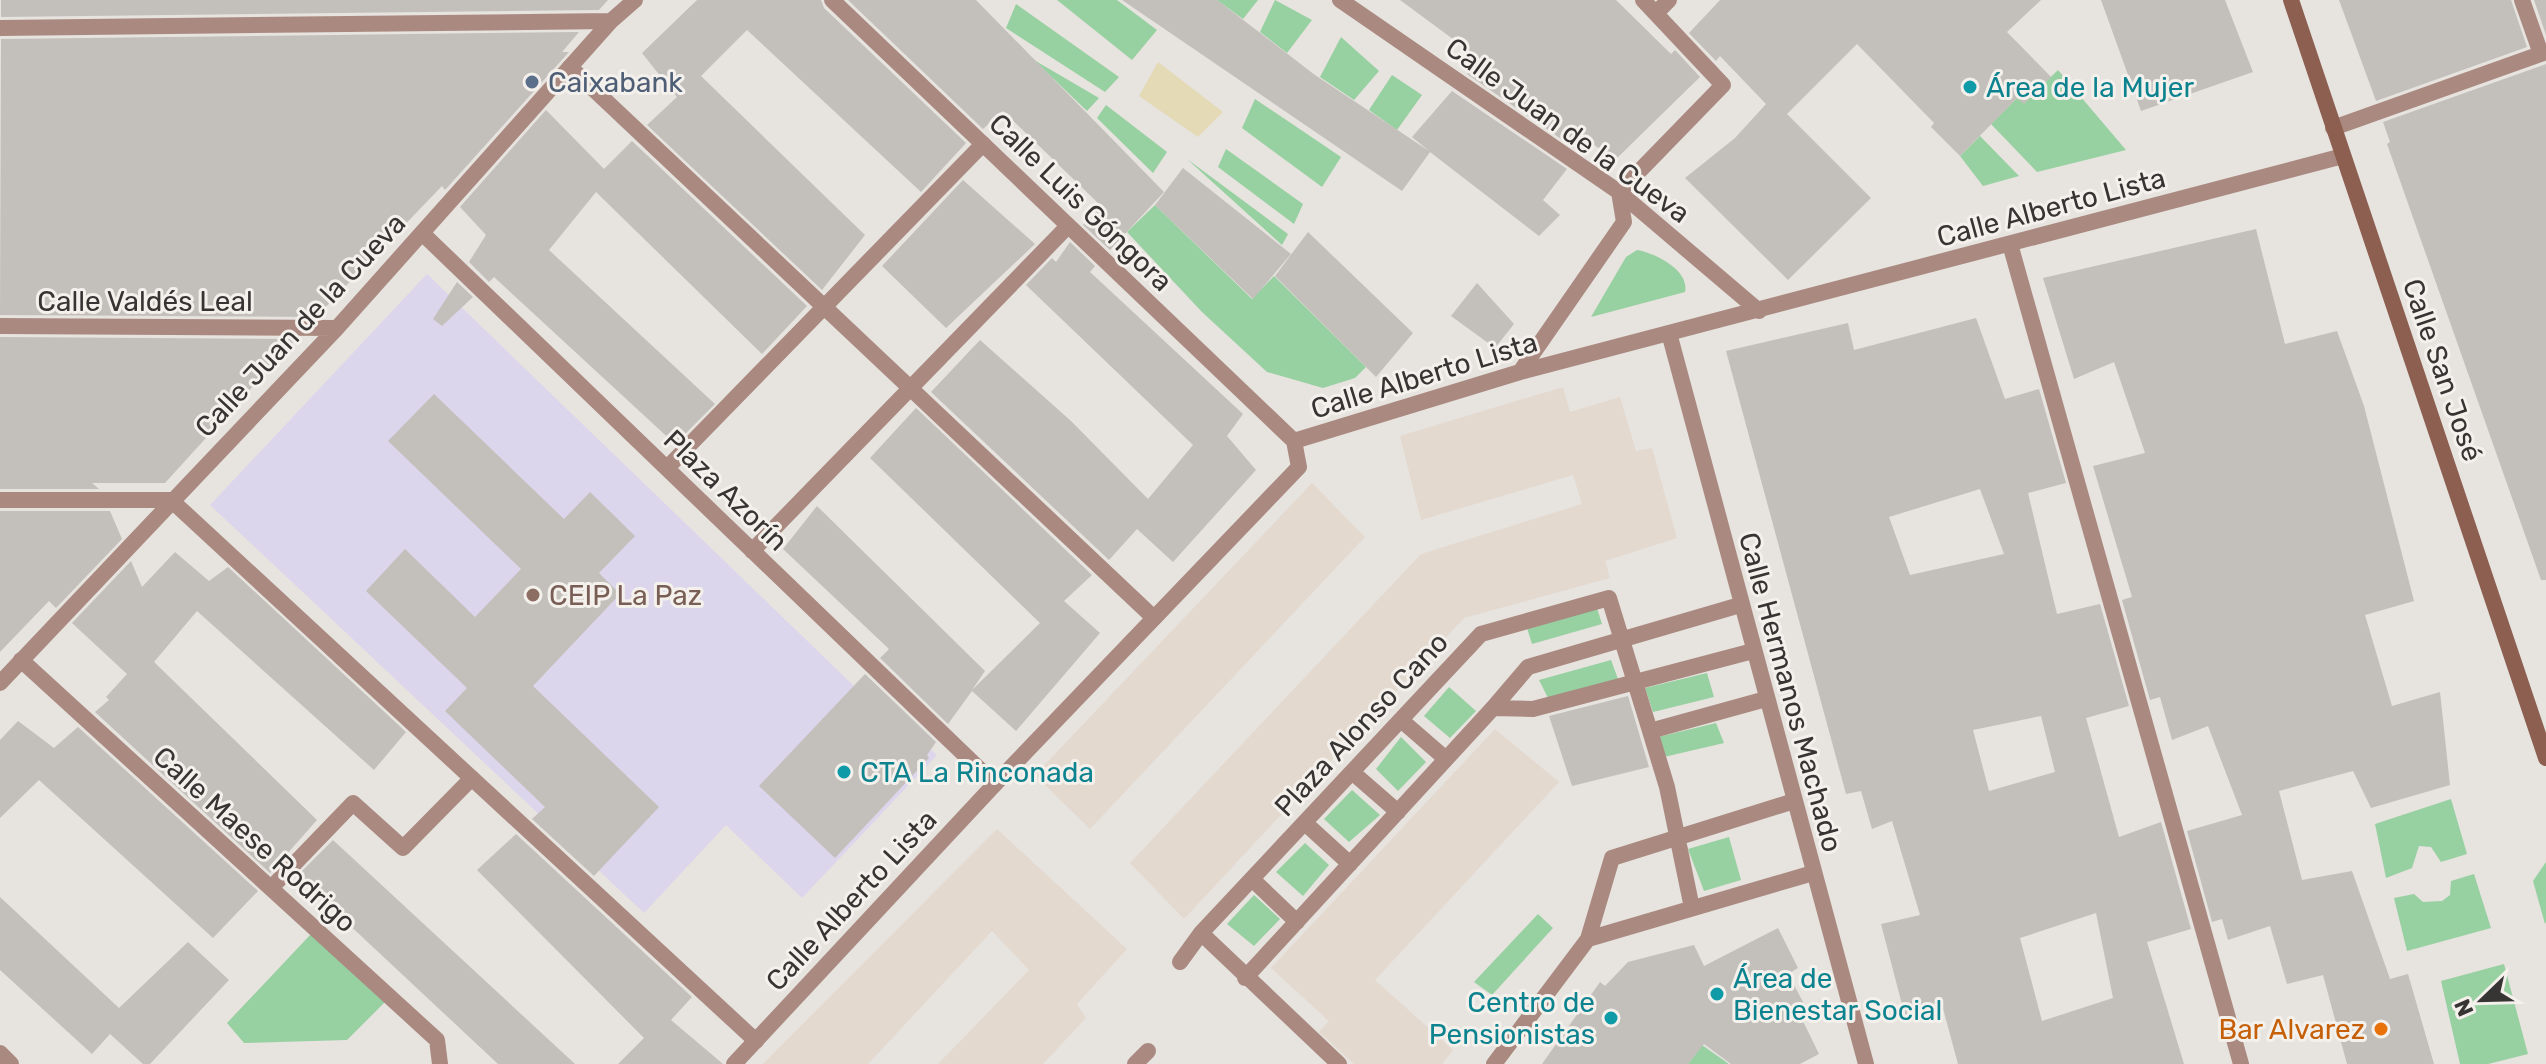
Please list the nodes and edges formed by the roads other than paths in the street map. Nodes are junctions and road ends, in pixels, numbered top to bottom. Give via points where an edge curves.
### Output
1 (635, 0) edge
2 (832, 0) edge
3 (1643, 0) edge
4 (1669, 0) edge
5 (2291, 0) edge
6 (2522, 0) edge
7 (1352, 3) edge
8 (1656, 13) junction
9 (611, 21) junction
10 (0, 28) edge
11 (2544, 53) edge
12 (570, 67) junction
13 (2333, 128) junction
14 (983, 144) junction
15 (2343, 156) junction
16 (1619, 192) junction
17 (1068, 226) junction
18 (422, 233) junction
19 (2010, 244) junction
20 (824, 307) junction
21 (1759, 311) junction
22 (0, 326) edge
23 (337, 328) junction
24 (1669, 333) junction
25 (1520, 372) junction
26 (910, 388) junction
27 (1294, 441) junction
28 (667, 468) junction
29 (0, 500) edge
30 (171, 500) junction
31 (752, 551) junction
32 (1740, 605) junction
33 (1154, 618) junction
34 (1622, 639) junction
35 (1753, 651) junction
36 (21, 660) junction
37 (1635, 682) junction
38 (0, 683) edge
39 (1766, 699) junction
40 (1493, 708) junction
41 (1401, 720) junction
42 (1650, 731) junction
43 (2546, 758) edge
44 (1446, 759) junction
45 (1352, 772) junction
46 (472, 778) junction
47 (995, 784) junction
48 (1794, 801) junction
49 (1398, 812) junction
50 (1305, 823) junction
51 (1676, 838) junction
52 (1350, 864) junction
53 (1813, 873) junction
54 (1252, 879) junction
55 (271, 888) junction
56 (1692, 908) junction
57 (1297, 922) junction
58 (1201, 933) junction
59 (1588, 939) junction
60 (1180, 962) dead end
61 (1245, 978) junction
62 (756, 1041) junction
63 (1148, 1051) dead end
64 (0, 1053) edge
65 (11, 1064) edge
66 (440, 1064) edge
67 (734, 1064) edge
68 (1135, 1064) edge
69 (1339, 1064) edge
70 (1494, 1064) edge
71 (1866, 1064) edge
72 (2241, 1064) edge

1 - 9 street, Calle Juan de la Cueva
2 - 14 street, Calle Luis Góngora
3 - 8 street
4 - 8 street
5 - 13 main road, Calle San José
6 - 11 street
7 - 16 street, Calle Juan de la Cueva
8 - 16 street via 1723,85
9 - 10 street
9 - 12 street, Calle Juan de la Cueva
11 - 13 street
12 - 18 street, Calle Juan de la Cueva
12 - 20 street
13 - 15 main road, Calle San José
14 - 17 street, Calle Luis Góngora
14 - 20 street
15 - 19 street, Calle Alberto Lista
15 - 43 main road, Calle San José
16 - 21 street, Calle Juan de la Cueva
16 - 25 street via 1624,222
17 - 26 street
17 - 27 street, Calle Luis Góngora
18 - 23 street, Calle Juan de la Cueva
18 - 28 street, Plaza Azorín
19 - 21 street, Calle Alberto Lista
19 - 72 street
20 - 26 street
20 - 28 street
21 - 24 street, Calle Alberto Lista
22 - 23 street, Calle Valdés Leal
23 - 30 street, Calle Juan de la Cueva
24 - 25 street, Calle Alberto Lista
24 - 32 street, Calle Hermanos Machado
25 - 27 street, Calle Alberto Lista
26 - 31 street
26 - 33 street
27 - 33 street, Calle Alberto Lista via 1299,467
28 - 31 street, Plaza Azorín
29 - 30 street
30 - 36 street, Calle Juan de la Cueva
30 - 46 street
31 - 47 street, Plaza Azorín
32 - 34 street
32 - 35 street, Calle Hermanos Machado
33 - 47 street, Calle Alberto Lista
34 - 37 street, Plaza Alonso Cano
34 - 40 street via 1528,667
34 - 41 street, Plaza Alonso Cano via 1609,598 1481,634
35 - 37 street
35 - 39 street, Calle Hermanos Machado
36 - 38 street, Calle Juan de la Cueva
36 - 55 street, Calle Maese Rodrigo
37 - 40 street via 1533,709
37 - 42 street, Plaza Alonso Cano
39 - 42 street
39 - 48 street, Calle Hermanos Machado
40 - 44 street
41 - 44 street
41 - 45 street, Plaza Alonso Cano
42 - 51 street, Plaza Alonso Cano
44 - 49 street
45 - 49 street
45 - 50 street, Plaza Alonso Cano
46 - 55 street via 403,848 353,803
46 - 62 street
47 - 62 street, Calle Alberto Lista
48 - 51 street
48 - 53 street, Calle Hermanos Machado
49 - 52 street
50 - 52 street
50 - 54 street, Plaza Alonso Cano
51 - 56 street, Plaza Alonso Cano
51 - 59 street via 1612,858
52 - 57 street
53 - 56 street
53 - 71 street, Calle Hermanos Machado
54 - 57 street
54 - 58 street, Plaza Alonso Cano
55 - 66 street, Calle Maese Rodrigo via 437,1040
56 - 59 street
57 - 61 street
58 - 60 street, Plaza Alonso Cano
58 - 61 street
59 - 70 street
61 - 69 street
62 - 67 street, Calle Alberto Lista
63 - 68 street
64 - 65 street

